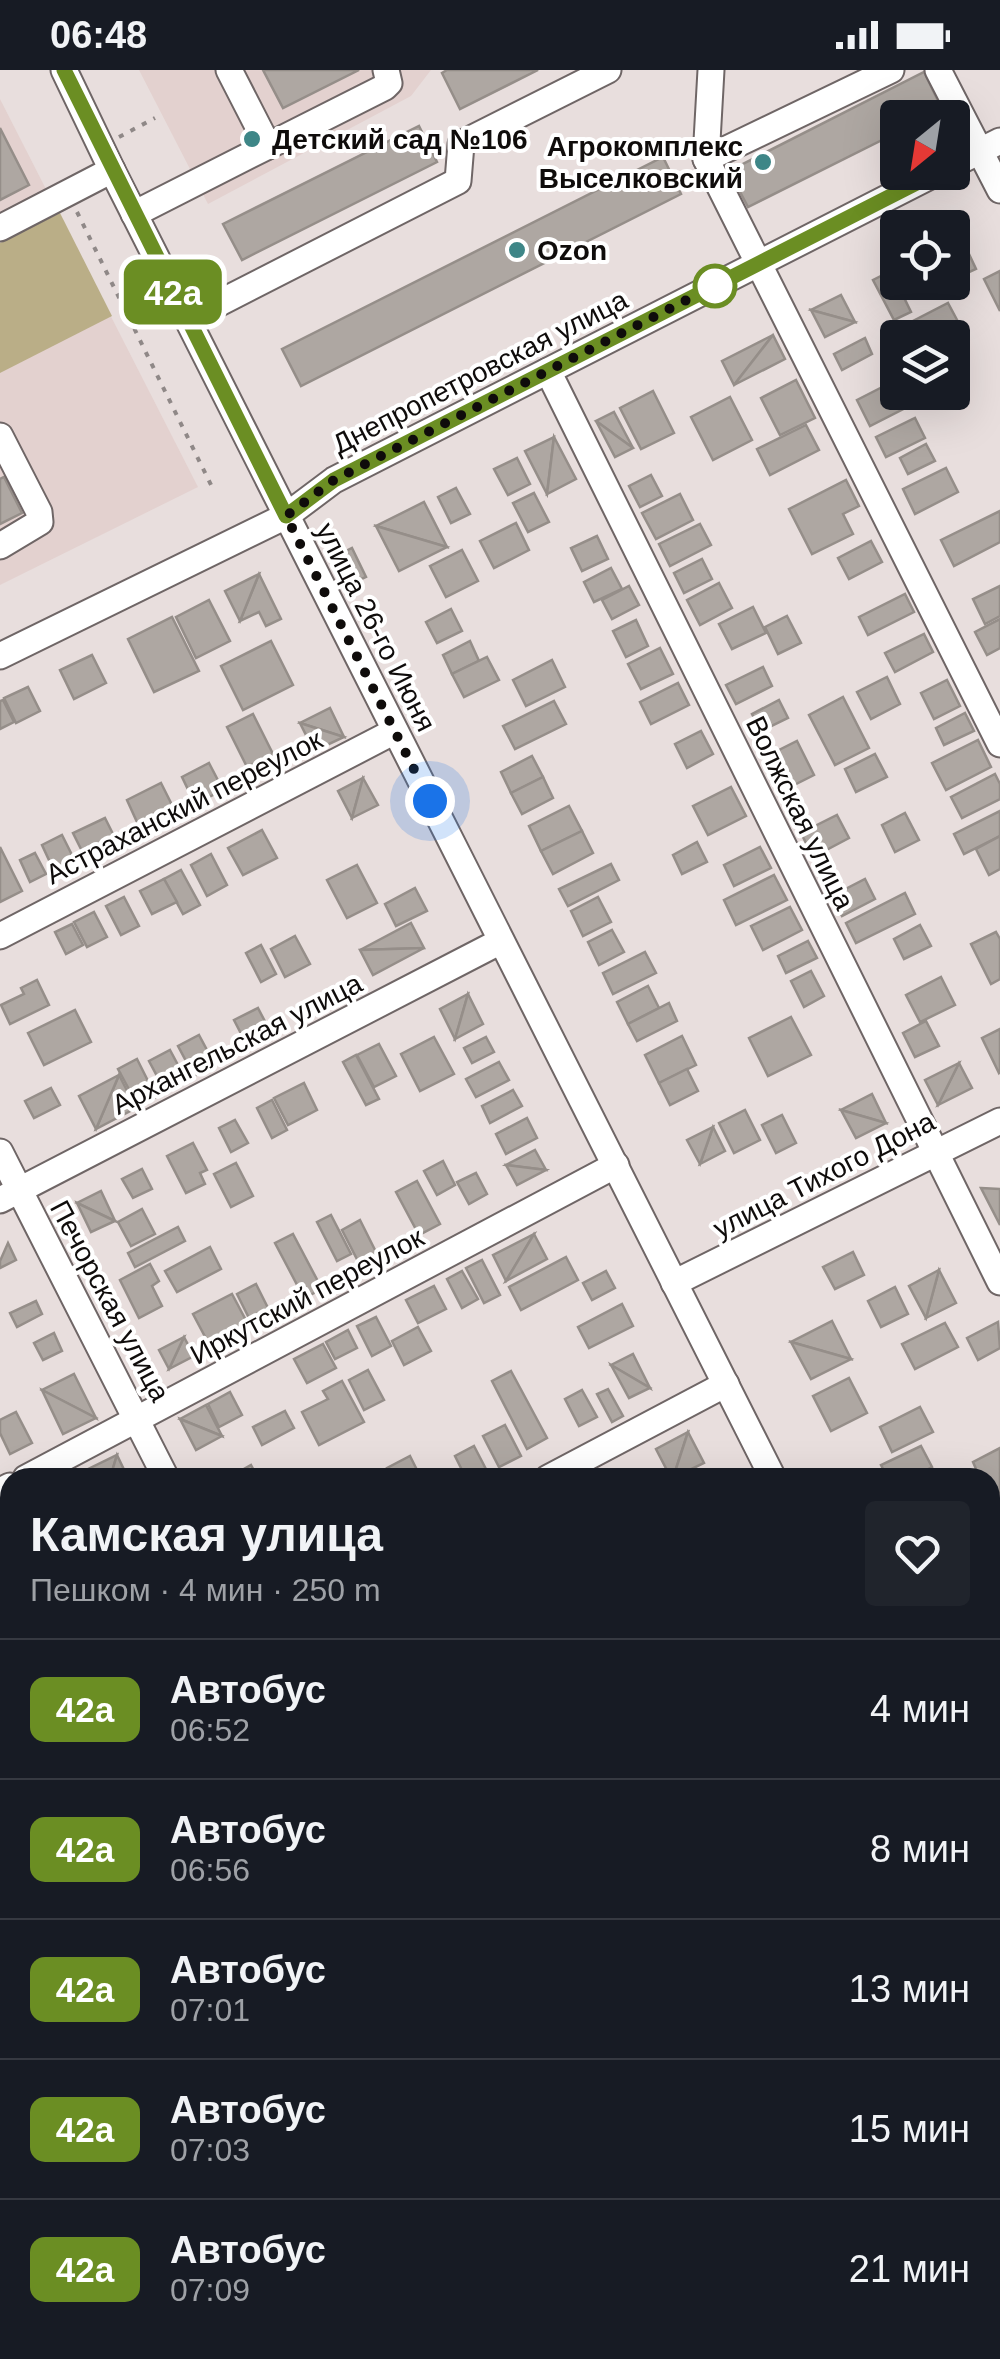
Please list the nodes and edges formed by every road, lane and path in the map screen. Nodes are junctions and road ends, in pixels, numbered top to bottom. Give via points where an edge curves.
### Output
1 (64, 70) edge
2 (229, 70) edge
3 (386, 70) edge
4 (608, 70) edge
5 (711, 70) edge
6 (891, 70) edge
7 (938, 70) edge
8 (154, 118) dead end
9 (118, 138) dead end
10 (268, 146) junction
11 (990, 146) edge
12 (706, 159) junction
13 (112, 170) junction
14 (903, 190) edge
15 (1000, 190) edge
16 (67, 193) junction
17 (134, 214) junction
18 (0, 228) edge
19 (757, 264) junction
20 (188, 320) junction
21 (548, 371) junction
22 (0, 436) edge
23 (214, 491) dead end
24 (286, 516) junction
25 (0, 546) edge
26 (0, 656) edge
27 (395, 731) junction
28 (1000, 744) edge
29 (0, 936) edge
30 (501, 941) junction
31 (1000, 1121) edge
32 (0, 1152) edge
33 (934, 1152) junction
34 (616, 1165) junction
35 (10, 1195) edge
36 (1000, 1282) edge
37 (674, 1283) junction
38 (726, 1384) junction
39 (138, 1419) junction
40 (45, 1468) edge
41 (161, 1468) edge
42 (567, 1468) edge
43 (768, 1468) edge

1 - 13 street, улица 26-го Июня
2 - 10 street
3 - 10 street via 385,87
4 - 20 street via 462,144 458,181
5 - 12 street
6 - 12 street
7 - 11 street
8 - 9 path
10 - 17 street
11 - 15 street
12 - 19 street
13 - 16 street
13 - 17 street, улица 26-го Июня
14 - 19 street, Днепропетровская улица
16 - 18 street
16 - 23 path
17 - 20 street, улица 26-го Июня
19 - 21 street, Днепропетровская улица
19 - 28 street
20 - 24 street, улица 26-го Июня
21 - 24 street, Днепропетровская улица via 334,480
21 - 33 street, Волжская улица
22 - 25 street via 40,522
24 - 26 street, Днепропетровская улица
24 - 27 street, улица 26-го Июня
27 - 29 street, Астраханский переулок
27 - 30 street, улица 26-го Июня
30 - 34 street, улица 26-го Июня
30 - 35 street, Архангельская улица
31 - 33 street, улица Тихого Дона
32 - 35 street, Печорская улица
33 - 36 street, Волжская улица
33 - 37 street, улица Тихого Дона
34 - 37 street, улица 26-го Июня
34 - 39 street, Иркутский переулок
35 - 39 street, Печорская улица
37 - 38 street, улица 26-го Июня
38 - 42 street
38 - 43 street, улица 26-го Июня
39 - 40 street, Иркутский переулок
39 - 41 street, Печорская улица

